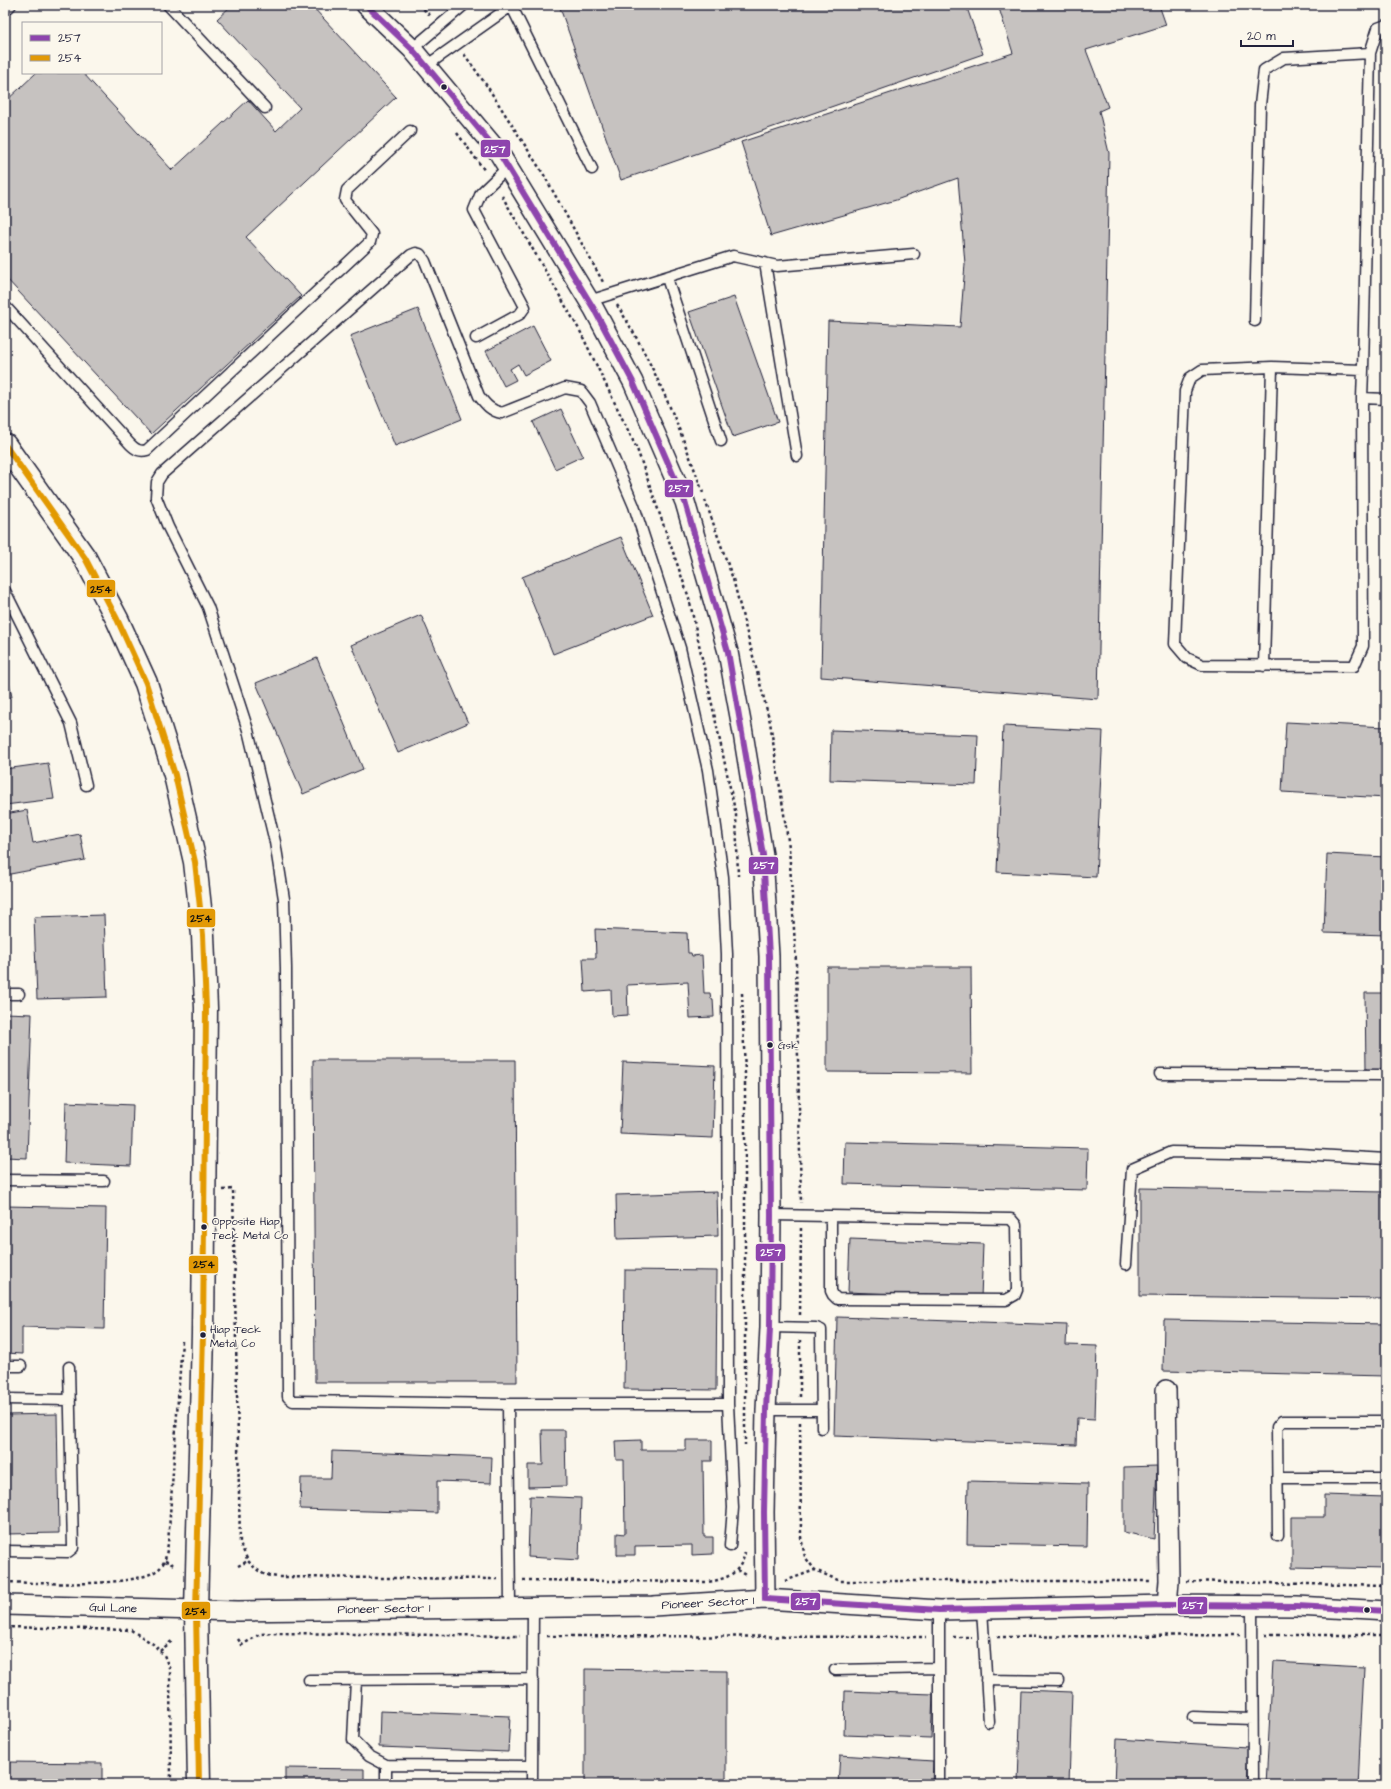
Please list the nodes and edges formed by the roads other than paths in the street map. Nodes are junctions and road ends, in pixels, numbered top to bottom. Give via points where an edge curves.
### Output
1 (11, 5) edge
2 (168, 5) edge
3 (366, 5) edge
4 (464, 5) edge
5 (511, 5) edge
6 (5, 11) edge
7 (1386, 25) edge
8 (412, 49) junction
9 (1370, 53) junction
10 (426, 66) junction
11 (264, 108) dead end
12 (410, 131) dead end
13 (508, 167) junction
14 (592, 169) dead end
15 (914, 254) dead end
16 (765, 263) junction
17 (667, 278) junction
18 (589, 301) junction
19 (5, 306) edge
20 (1255, 321) dead end
21 (476, 338) dead end
22 (1272, 367) junction
23 (1363, 370) junction
24 (1362, 398) junction
25 (1386, 399) edge
26 (721, 441) dead end
27 (5, 445) edge
28 (797, 456) dead end
29 (5, 591) edge
30 (1264, 666) junction
31 (86, 785) dead end
32 (5, 994) edge
33 (19, 994) dead end
34 (1160, 1074) dead end
35 (1386, 1075) edge
36 (1386, 1159) edge
37 (5, 1180) edge
38 (104, 1181) dead end
39 (771, 1215) junction
40 (831, 1216) junction
41 (1126, 1264) dead end
42 (770, 1327) junction
43 (5, 1366) edge
44 (21, 1366) dead end
45 (69, 1367) dead end
46 (1166, 1390) dead end
47 (5, 1399) edge
48 (70, 1400) junction
49 (508, 1404) junction
50 (728, 1404) junction
51 (766, 1410) junction
52 (822, 1410) junction
53 (1386, 1421) edge
54 (822, 1428) dead end
55 (1278, 1478) junction
56 (1386, 1478) edge
57 (1278, 1536) dead end
58 (730, 1546) dead end
59 (5, 1552) edge
60 (765, 1599) junction
61 (5, 1605) edge
62 (1167, 1605) junction
63 (510, 1607) junction
64 (533, 1607) junction
65 (1252, 1607) junction
66 (982, 1609) junction
67 (939, 1610) junction
68 (196, 1611) junction
69 (221, 1611) joint
70 (1386, 1611) edge
71 (939, 1668) junction
72 (835, 1670) dead end
73 (533, 1679) junction
74 (309, 1680) dead end
75 (356, 1680) junction
76 (986, 1680) junction
77 (1059, 1681) dead end
78 (1193, 1717) dead end
79 (1252, 1719) junction
80 (989, 1722) dead end
81 (386, 1765) junction
82 (532, 1766) junction
83 (199, 1784) edge
84 (386, 1784) edge
85 (532, 1784) edge
86 (939, 1784) edge
87 (1253, 1784) edge

1 - 6 lane
2 - 11 lane
3 - 8 street
4 - 8 lane
5 - 10 lane
5 - 14 lane
7 - 9 lane via 1378,28
8 - 10 street
9 - 20 lane via 1284,58 1264,70 1260,105
9 - 23 lane
10 - 13 street
12 - 19 lane via 347,190 345,200 372,234 370,242 147,450 135,449 130,444
13 - 18 street
13 - 21 lane via 481,193 474,210 525,306 520,314
15 - 16 lane via 777,266
16 - 17 lane via 733,256
16 - 28 lane
17 - 18 lane
17 - 26 lane
18 - 39 street via 633,382 685,502 728,652 763,855 769,956
22 - 23 lane
22 - 30 lane
22 - 30 lane via 1202,370 1190,378 1185,391 1175,644 1187,658 1202,666
23 - 24 lane
24 - 25 lane
24 - 30 lane via 1363,646 1354,666
27 - 68 main road via 85,558 114,612 146,683 175,775 195,862 203,935 206,1008 204,1334
29 - 31 lane via 71,723
32 - 33 lane
34 - 35 lane
36 - 41 lane via 1300,1154 1171,1152 1132,1169
37 - 38 lane
39 - 40 lane
39 - 42 street
40 - 40 lane via 1012,1219 1016,1225 1015,1295 1006,1300 837,1299 831,1291
42 - 51 street
42 - 52 lane via 820,1330
43 - 44 lane
45 - 48 lane
46 - 62 street via 1169,1581
47 - 48 lane
48 - 59 lane via 74,1548 68,1552
49 - 50 lane
49 - 50 lane via 293,1401 288,1397 284,899 277,856 248,730 208,607 156,497 156,482 162,474 416,253 425,261 486,406 502,414 565,388 581,391 586,396 634,506 680,648 708,770 724,877 727,954
49 - 63 lane
50 - 58 lane via 733,1508
51 - 52 lane
51 - 60 street
52 - 54 lane
53 - 55 lane via 1282,1421 1277,1427
55 - 56 lane
55 - 57 lane
60 - 64 street, Pioneer Sector 1 via 653,1606
60 - 67 street, Pioneer Sector 1
61 - 68 street, Gul Lane
62 - 65 street, Pioneer Sector 1
62 - 66 street, Pioneer Sector 1
63 - 64 street, Pioneer Sector 1
63 - 69 street, Pioneer Sector 1
64 - 73 lane
65 - 70 street, Pioneer Sector 1 via 1297,1606
65 - 79 lane
66 - 67 street, Pioneer Sector 1
66 - 76 lane
67 - 71 lane
68 - 69 street, Gul Lane
68 - 83 main road
71 - 72 lane
71 - 86 lane
73 - 75 lane
73 - 82 lane
74 - 75 lane
75 - 81 lane via 353,1740 369,1756
76 - 77 lane
76 - 80 lane
78 - 79 lane
79 - 87 lane
81 - 82 lane
81 - 84 lane
82 - 85 lane

